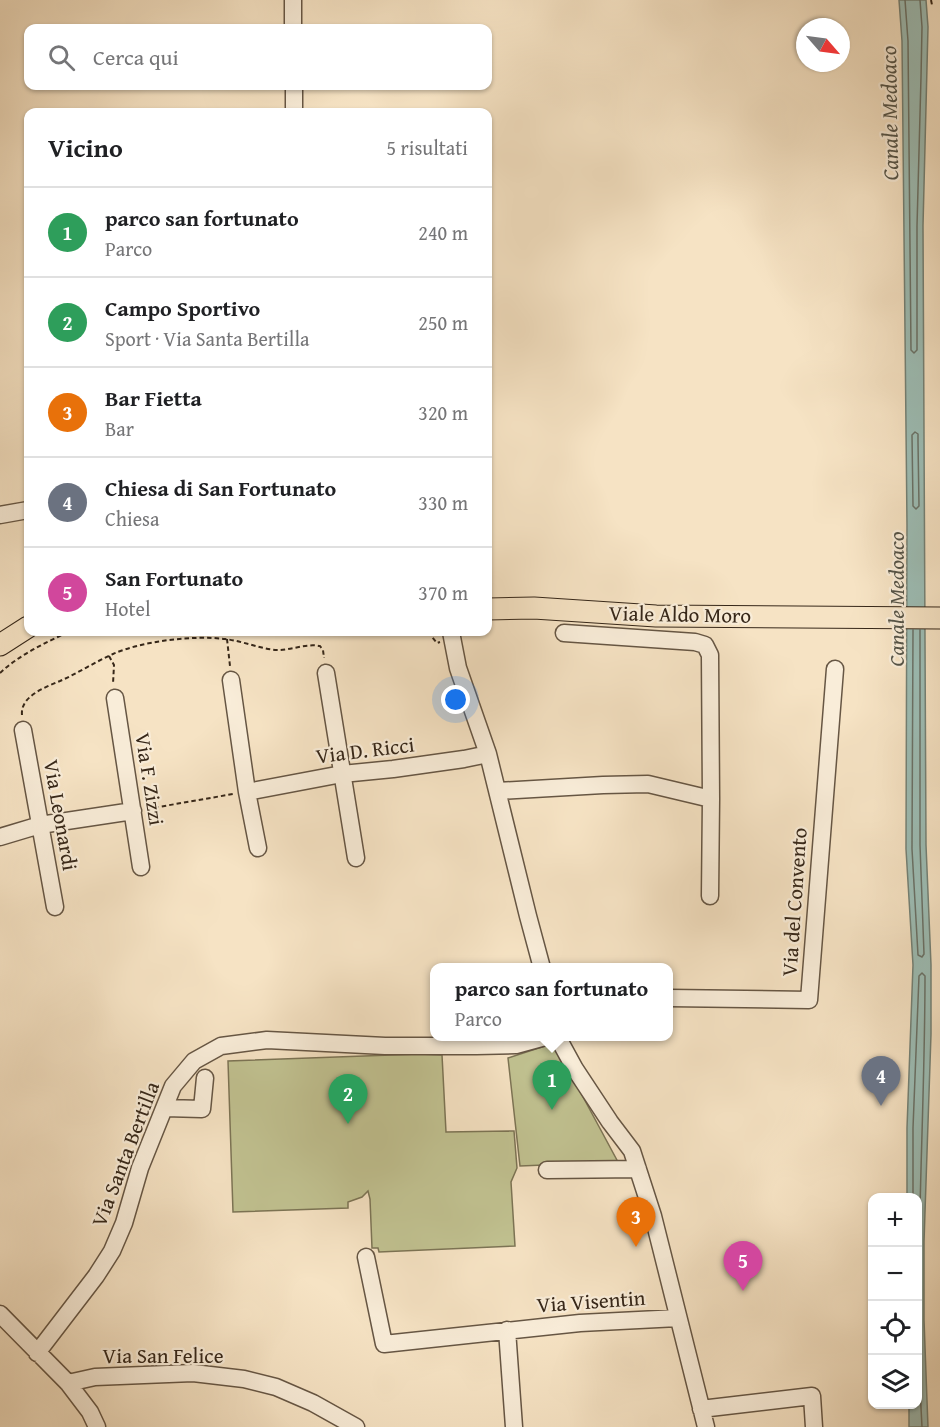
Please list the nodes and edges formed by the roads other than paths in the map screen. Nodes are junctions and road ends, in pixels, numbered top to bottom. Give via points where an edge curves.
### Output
1 (293, 0) edge
2 (293, 24) edge
3 (294, 90) edge
4 (294, 108) edge
5 (24, 511) edge
6 (0, 515) edge
7 (492, 600) edge
8 (534, 608) junction
9 (492, 609) edge
10 (940, 618) edge
11 (24, 630) edge
12 (564, 633) dead end
13 (451, 636) edge
14 (0, 645) edge
15 (834, 669) dead end
16 (326, 673) road end
17 (231, 681) road end
18 (115, 698) road end
19 (23, 730) road end
20 (488, 754) junction
21 (342, 774) junction
22 (498, 791) junction
23 (247, 792) junction
24 (711, 799) junction
25 (133, 811) junction
26 (40, 825) junction
27 (0, 837) edge
28 (258, 848) dead end
29 (356, 858) dead end
30 (141, 867) dead end
31 (710, 896) dead end
32 (55, 907) dead end
33 (541, 963) edge
34 (673, 998) edge
35 (531, 1041) edge
36 (560, 1041) edge
37 (206, 1078) dead end
38 (165, 1108) junction
39 (638, 1169) junction
40 (547, 1170) dead end
41 (366, 1257) dead end
42 (0, 1314) edge
43 (678, 1318) junction
44 (507, 1330) junction
45 (37, 1353) junction
46 (68, 1383) junction
47 (701, 1409) junction
48 (97, 1427) edge
49 (357, 1427) edge
50 (514, 1427) edge
51 (706, 1427) edge
52 (814, 1427) edge

1 - 2 street
3 - 4 street
5 - 6 street
7 - 8 main road, Viale Aldo Moro
8 - 9 main road, Viale Aldo Moro
8 - 10 main road, Viale Aldo Moro via 656,616
11 - 14 main road
12 - 24 street via 705,645 710,655
13 - 20 street
15 - 34 street, Via del Convento via 809,1000
16 - 21 street
17 - 23 street
18 - 25 street, Via F. Zizzi
19 - 26 street, Via Leonardi
20 - 21 street, Via D. Ricci
20 - 22 street
21 - 23 street, Via D. Ricci
21 - 29 street
22 - 24 street via 648,784
22 - 33 street
23 - 28 street
24 - 31 street
25 - 26 street
25 - 30 street, Via F. Zizzi
26 - 27 street
26 - 32 street, Via Leonardi
35 - 38 street, Via Santa Bertilla via 516,1045 386,1046 267,1040 221,1046 194,1061 173,1086
36 - 39 street via 632,1151
37 - 38 street via 202,1109
38 - 45 street, Via Santa Bertilla via 112,1251
39 - 40 street
39 - 43 street
41 - 44 street, Via Visentin via 384,1344
42 - 45 street
43 - 44 street, Via Visentin
43 - 47 street
44 - 50 street
45 - 46 street
46 - 48 street
46 - 49 street, Via San Felice via 95,1377 193,1373 244,1379 313,1403
47 - 51 street
47 - 52 street via 812,1396

